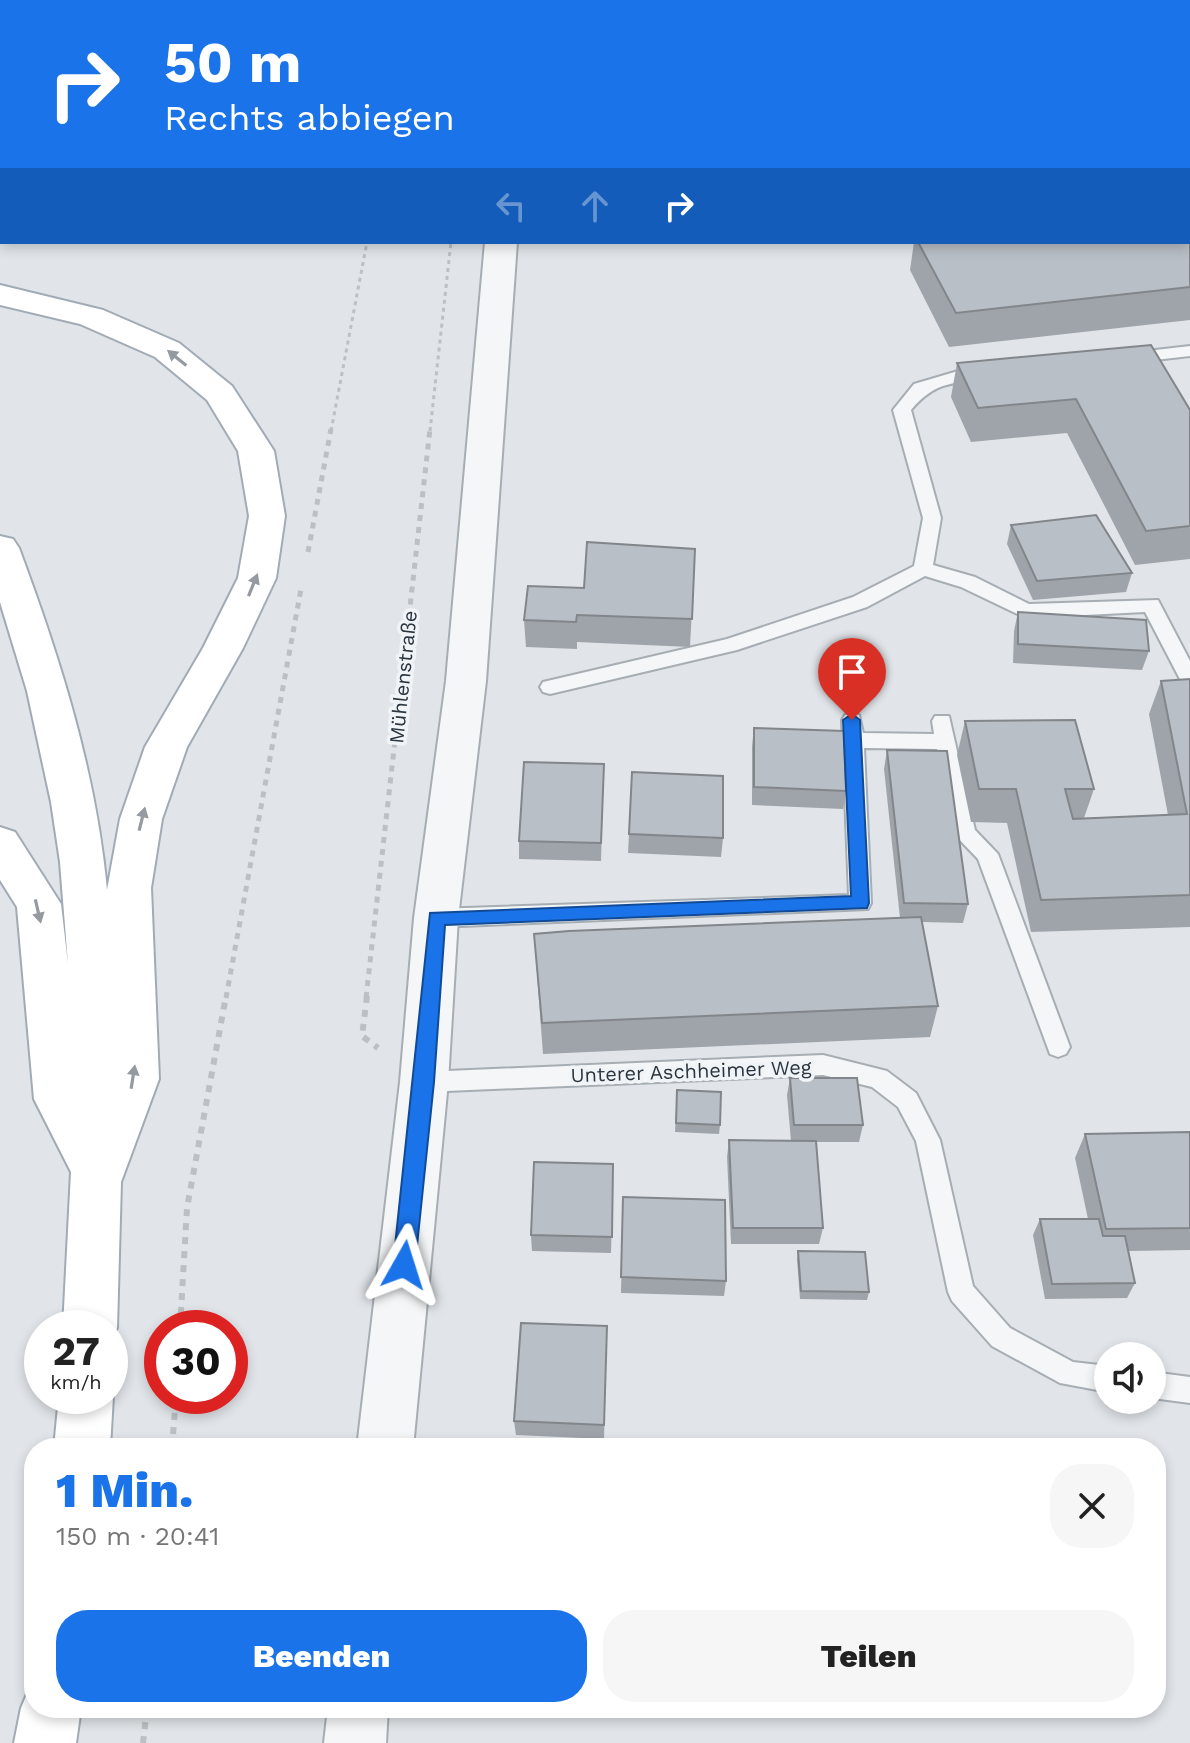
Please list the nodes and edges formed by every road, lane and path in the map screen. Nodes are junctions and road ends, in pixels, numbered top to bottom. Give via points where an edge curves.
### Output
1 (367, 244) edge
2 (451, 244) edge
3 (501, 244) edge
4 (0, 295) edge
5 (1190, 351) edge
6 (1113, 359) edge
7 (1005, 371) edge
8 (0, 548) edge
9 (306, 560) dead end
10 (923, 569) junction
11 (303, 576) dead end
12 (1190, 680) edge
13 (550, 687) dead end
14 (0, 844) edge
15 (436, 918) junction
16 (1058, 1047) dead end
17 (424, 1082) junction
18 (98, 1177) junction
19 (91, 1310) edge
20 (181, 1310) edge
21 (1094, 1377) edge
22 (1166, 1387) edge
23 (1190, 1390) edge
24 (85, 1414) edge
25 (175, 1414) edge
26 (83, 1438) edge
27 (173, 1438) edge
28 (386, 1438) edge
29 (49, 1718) edge
30 (146, 1718) edge
31 (357, 1718) edge
32 (45, 1743) edge
33 (143, 1743) edge
34 (355, 1743) edge

1 - 9 path
2 - 17 path, Mühlenstraße via 362,1036
3 - 15 street via 466,681
18 -> 4 main road via 135,1079 129,888 141,819 166,747 257,578 267,516 256,451 210,384 167,350 104,323
5 - 6 lane
7 - 10 lane via 958,376 920,388 902,410 932,518
8 - 18 main road via 28,619 80,840 95,1005
10 - 12 lane via 968,582 1026,611 1151,605
10 - 13 lane via 860,602 730,645
11 - 20 path via 187,1208
14 -> 18 main road via 39,904 58,1099
15 - 16 lane via 860,903 852,730 944,732 965,834 987,854
15 - 17 street
17 - 21 lane, Unterer Aschheimer Weg via 823,1065 879,1078 907,1100 928,1140 961,1292 1001,1337 1070,1374
17 - 28 street
18 - 19 main road
22 - 23 lane
24 - 26 main road
25 - 27 path
29 - 32 main road
30 - 33 path
31 - 34 street

